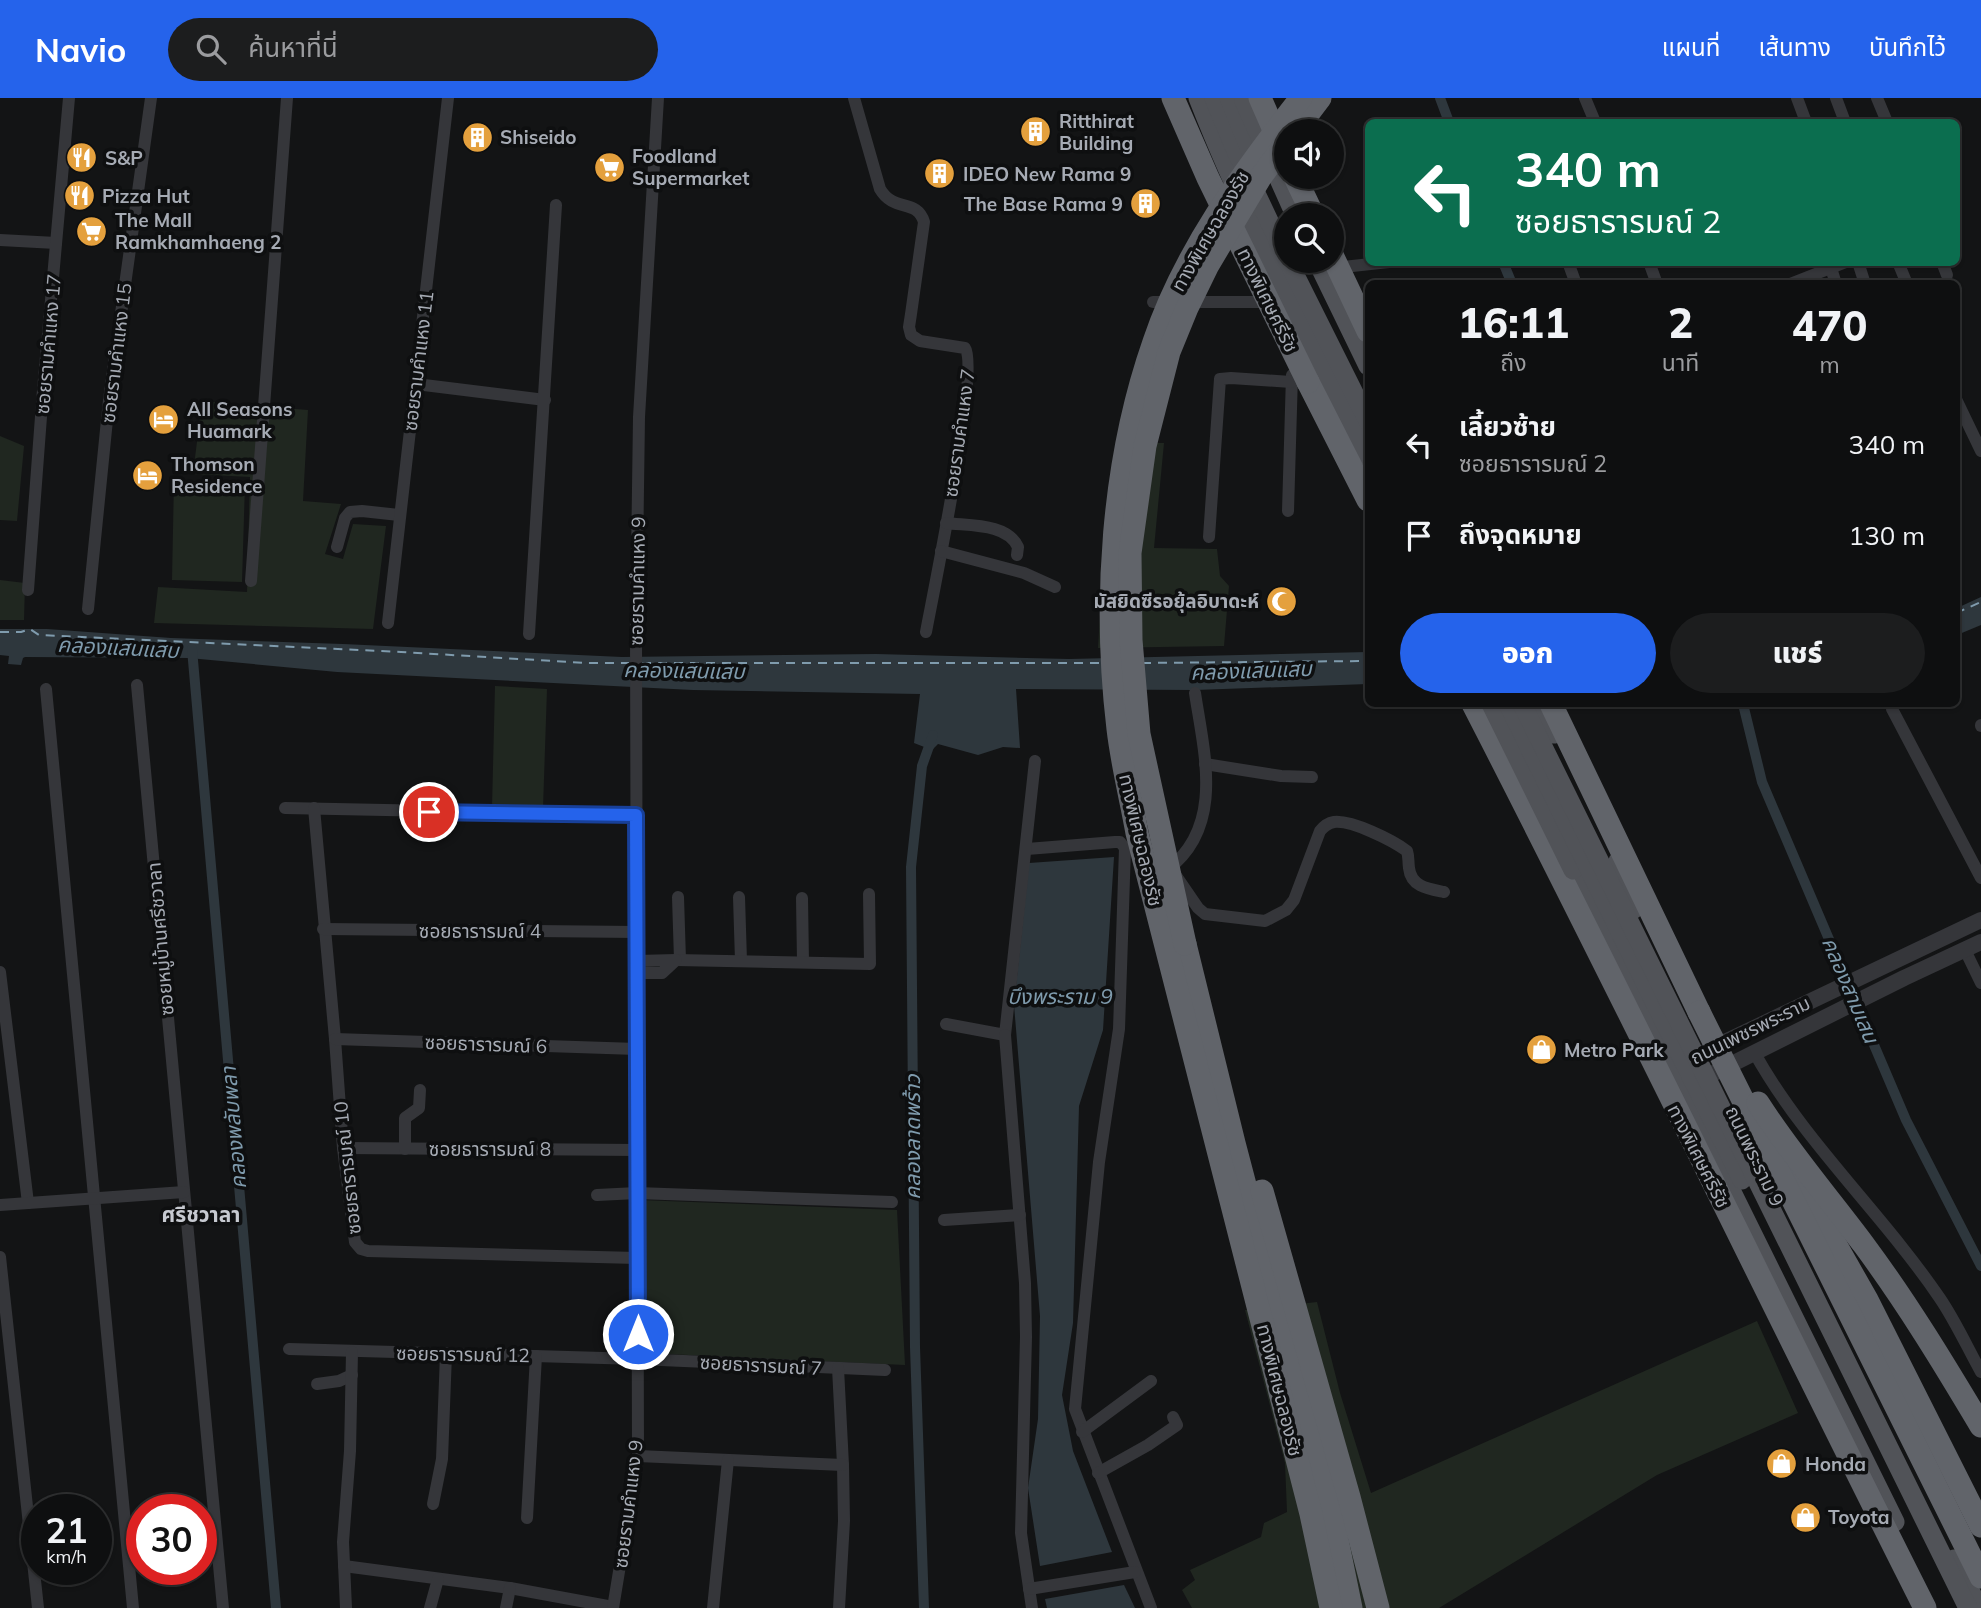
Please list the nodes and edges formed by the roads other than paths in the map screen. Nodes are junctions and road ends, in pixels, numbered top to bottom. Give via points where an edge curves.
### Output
1 (69, 98) edge
2 (151, 98) edge
3 (287, 98) edge
4 (447, 98) edge
5 (658, 98) edge
6 (854, 98) edge
7 (1167, 98) edge
8 (1173, 98) edge
9 (1199, 98) edge
10 (1214, 98) edge
11 (1229, 98) edge
12 (1242, 98) edge
13 (1301, 98) edge
14 (1321, 98) edge
15 (1585, 98) edge
16 (1797, 98) edge
17 (1836, 98) edge
18 (1877, 98) edge
19 (1256, 104) edge
20 (1304, 119) edge
21 (1594, 119) edge
22 (1805, 119) edge
23 (1844, 119) edge
24 (1886, 119) edge
25 (1274, 136) edge
26 (1227, 151) junction
27 (1274, 159) edge
28 (1274, 203) edge
29 (1291, 203) edge
30 (556, 205) dead end
31 (1274, 236) edge
32 (0, 240) edge
33 (56, 243) junction
34 (1344, 262) edge
35 (1365, 262) edge
36 (1836, 266) edge
37 (1831, 268) junction
38 (1294, 273) edge
39 (1308, 273) edge
40 (1330, 273) edge
41 (1811, 280) edge
42 (1835, 280) edge
43 (1153, 302) dead end
44 (1291, 302) junction
45 (1358, 327) edge
46 (1314, 347) junction
47 (1365, 354) edge
48 (1291, 382) junction
49 (416, 384) junction
50 (1365, 389) edge
51 (545, 400) junction
52 (1960, 407) edge
53 (1365, 415) edge
54 (1981, 450) edge
55 (1365, 451) edge
56 (1365, 493) edge
57 (1288, 511) dead end
58 (399, 515) junction
59 (946, 523) junction
60 (1209, 537) dead end
61 (337, 547) dead end
62 (941, 551) junction
63 (1017, 555) dead end
64 (251, 581) dead end
65 (1055, 587) dead end
66 (28, 590) dead end
67 (88, 609) dead end
68 (388, 623) dead end
69 (926, 632) dead end
70 (529, 634) dead end
71 (136, 685) dead end
72 (46, 689) dead end
73 (1195, 693) dead end
74 (1474, 707) edge
75 (1492, 707) edge
76 (1509, 707) edge
77 (1512, 707) edge
78 (1528, 707) edge
79 (1529, 707) edge
80 (1532, 707) edge
81 (1552, 707) edge
82 (1892, 709) dead end
83 (1035, 761) dead end
84 (1205, 764) junction
85 (1312, 778) dead end
86 (285, 808) dead end
87 (314, 808) junction
88 (636, 815) junction
89 (1027, 849) junction
90 (1123, 866) junction
91 (1170, 868) junction
92 (1981, 878) edge
93 (1444, 892) dead end
94 (869, 894) dead end
95 (678, 897) dead end
96 (739, 897) dead end
97 (802, 898) dead end
98 (1633, 910) junction
99 (1981, 920) edge
100 (1599, 924) junction
101 (323, 929) junction
102 (637, 932) junction
103 (1956, 932) junction
104 (1981, 942) edge
105 (1965, 950) junction
106 (678, 960) junction
107 (741, 961) junction
108 (803, 962) junction
109 (637, 967) junction
110 (0, 972) edge
111 (1981, 983) edge
112 (1699, 1012) junction
113 (946, 1024) dead end
114 (1005, 1035) junction
115 (335, 1039) junction
116 (637, 1049) junction
117 (1704, 1053) junction
118 (1747, 1056) junction
119 (1671, 1069) junction
120 (1718, 1081) junction
121 (420, 1090) dead end
122 (1681, 1090) junction
123 (1735, 1115) junction
124 (1234, 1143) junction
125 (343, 1148) junction
126 (405, 1149) junction
127 (637, 1150) junction
128 (184, 1192) junction
129 (637, 1193) junction
130 (597, 1195) dead end
131 (93, 1198) junction
132 (892, 1202) dead end
133 (28, 1203) junction
134 (0, 1205) edge
135 (1871, 1209) junction
136 (1020, 1215) junction
137 (944, 1220) dead end
138 (1829, 1233) junction
139 (0, 1257) edge
140 (637, 1258) junction
141 (289, 1349) dead end
142 (352, 1352) junction
143 (446, 1354) junction
144 (536, 1356) junction
145 (638, 1359) junction
146 (838, 1368) junction
147 (885, 1370) dead end
148 (1981, 1372) edge
149 (352, 1375) junction
150 (1151, 1381) dead end
151 (317, 1384) dead end
152 (1172, 1417) dead end
153 (1981, 1426) edge
154 (1082, 1432) junction
155 (638, 1456) junction
156 (728, 1460) junction
157 (843, 1465) junction
158 (1098, 1474) junction
159 (1349, 1497) junction
160 (433, 1504) dead end
161 (527, 1518) dead end
162 (1981, 1527) edge
163 (1887, 1534) junction
164 (344, 1566) junction
165 (1135, 1572) junction
166 (1981, 1577) edge
167 (439, 1579) junction
168 (510, 1588) junction
169 (1030, 1589) junction
170 (1929, 1603) edge
171 (38, 1608) edge
172 (133, 1608) edge
173 (223, 1608) edge
174 (346, 1608) edge
175 (430, 1608) edge
176 (506, 1608) edge
177 (613, 1608) edge
178 (713, 1608) edge
179 (839, 1608) edge
180 (1032, 1608) edge
181 (1150, 1608) edge
182 (1331, 1608) edge
183 (1352, 1608) edge
184 (1378, 1608) edge
185 (1393, 1608) edge
186 (1912, 1608) edge
187 (1953, 1608) edge
188 (1968, 1608) edge
189 (1979, 1608) edge

1 - 33 street, ซอยรามคำแหง 17
2 - 67 street, ซอยรามคำแหง 15 via 109,400
3 - 64 street
4 - 49 street, ซอยรามคำแหง 11
5 - 88 street, ซอยรามคำแหง 9 via 639,417
6 - 59 street, ซอยรามคำแหง 7 via 880,189 893,204 915,208 924,222 911,335 920,341 965,348 969,354
7 - 26 main road
8 - 56 highway, ทางพิเศษศรีรัช, bridge via 1258,282
9 - 26 main road
10 - 26 main road
11 - 28 main road, bridge
12 - 19 main road
13 - 182 highway, ทางพิเศษฉลองรัช, bridge via 1251,162 1196,250 1154,342 1128,440 1112,555 1112,636 1118,730 1137,834 1308,1500
14 - 20 highway
15 - 21 street
16 - 22 street
17 - 23 street
18 - 24 street
19 - 25 highway, bridge
19 - 29 main road
26 - 31 main road, bridge
26 - 44 main road
27 - 124 highway, ทางพิเศษฉลองรัช, bridge via 1208,265 1169,352 1145,446 1130,554 1139,734
30 - 51 street
32 - 33 street
33 - 66 street, ซอยรามคำแหง 17
34 - 35 street
36 - 37 street
37 - 41 street
37 - 42 street
38 - 53 main road
39 - 50 main road
40 - 45 highway, bridge
43 - 44 street
44 - 46 main road
45 - 47 main road
46 - 48 street via 1293,365
46 - 55 main road
48 - 57 street
48 - 60 street via 1220,379
49 - 51 street
49 - 58 street, ซอยรามคำแหง 11
51 - 70 street
52 - 54 street
58 - 61 street via 350,512
58 - 68 street, ซอยรามคำแหง 11
59 - 62 street, ซอยรามคำแหง 7
59 - 63 street via 1010,535 1018,547
62 - 65 street via 1024,573
62 - 69 street, ซอยรามคำแหง 7
71 - 128 street, ซอยหมู่บ้านศรีชวาลา
72 - 131 street
73 - 84 street
74 - 163 highway, ทางพิเศษศรีรัช
75 - 100 main road, ถนนพระราม 9, bridge
76 - 187 main road, ถนนพระราม 9, bridge
77 - 100 main road via 1493,724 1494,736 1569,887
78 - 188 main road, ถนนพระราม 9, bridge
79 - 98 main road, ถนนพระราม 9
80 - 98 main road via 1545,714 1617,859
81 - 112 highway
82 - 92 street
83 - 89 street
84 - 85 street
84 - 91 street via 1207,793 1202,818 1186,851
86 - 87 street
87 - 88 street
87 - 101 street, ซอยธารารมณ์ 10
88 - 102 street, ซอยรามคำแหง 9
89 - 90 street via 1118,842 1125,848
89 - 114 street
90 - 91 street via 1151,874
90 - 154 street via 1119,1029 1099,1162 1075,1409
91 - 93 street via 1205,914 1265,921 1294,900 1321,831 1335,822 1394,841 1407,850 1414,882
94 - 108 street via 870,964
95 - 106 street
96 - 107 street
97 - 108 street
98 - 117 main road, ถนนพระราม 9
99 - 103 street, ถนนเพชรพระราม
100 - 119 main road, ถนนพระราม 9
101 - 102 street, ซอยธารารมณ์ 4
101 - 115 street, ซอยธารารมณ์ 10
102 - 109 street, ซอยรามคำแหง 9
103 - 105 street
103 - 117 street, ถนนเพชรพระราม
104 - 105 street, ถนนเพชรพระราม
105 - 111 street
105 - 118 street, ถนนเพชรพระราม
106 - 107 street
106 - 109 street
107 - 108 street
109 - 116 street, ซอยรามคำแหง 9
110 - 133 street
112 - 153 highway, bridge via 1775,1129 1911,1310
112 - 166 highway, bridge
113 - 114 street
114 - 136 street
115 - 116 street, ซอยธารารมณ์ 6
115 - 125 street, ซอยธารารมณ์ 10
116 - 127 street, ซอยรามคำแหง 9
117 - 119 street, ถนนเพชรพระราม
117 - 120 main road, ถนนพระราม 9
118 - 120 main road
118 - 135 street
119 - 122 main road, ถนนพระราม 9
120 - 122 street, ถนนเพชรพระราม
120 - 123 main road, ถนนพระราม 9
121 - 126 street via 418,1110 405,1118
122 - 170 main road, ถนนพระราม 9
123 - 138 highway
123 - 189 main road, ถนนพระราม 9
124 - 159 highway via 1262,1192
124 - 183 highway, ทางพิเศษฉลองรัช
125 - 126 street, ซอยธารารมณ์ 8
125 - 140 street, ซอยธารารมณ์ 10 via 355,1242 360,1249
126 - 127 street, ซอยธารารมณ์ 8
127 - 129 street, ซอยรามคำแหง 9
128 - 131 street
128 - 173 street, ซอยหมู่บ้านศรีชวาลา
129 - 130 street
129 - 132 street
129 - 140 street, ซอยรามคำแหง 9
131 - 133 street
131 - 172 street
133 - 134 street
135 - 138 street
135 - 148 street via 1940,1297
136 - 137 street
136 - 169 street via 1026,1283 1021,1533
138 - 162 highway
139 - 171 street
140 - 145 street, ซอยรามคำแหง 9
141 - 142 street, ซอยธารารมณ์ 12
142 - 143 street, ซอยธารารมณ์ 12
142 - 149 street
143 - 144 street, ซอยธารารมณ์ 12
143 - 160 street via 442,1459
144 - 145 street, ซอยธารารมณ์ 12
144 - 161 street
145 - 146 street, ซอยธารารมณ์ 7
145 - 155 street, ซอยรามคำแหง 9
146 - 147 street, ซอยธารารมณ์ 7
146 - 157 street
149 - 151 street
149 - 164 street
150 - 154 street
152 - 158 street via 1177,1425
154 - 158 street
155 - 156 street
155 - 177 street, ซอยรามคำแหง 9
156 - 157 street
156 - 178 street
157 - 179 street
158 - 165 street
159 - 184 highway
159 - 185 highway
163 - 170 highway, ทางพิเศษศรีรัช
163 - 186 highway
164 - 167 street
164 - 174 street
165 - 169 street
165 - 181 street
167 - 168 street
167 - 175 street
168 - 176 street
168 - 177 street
169 - 180 street

